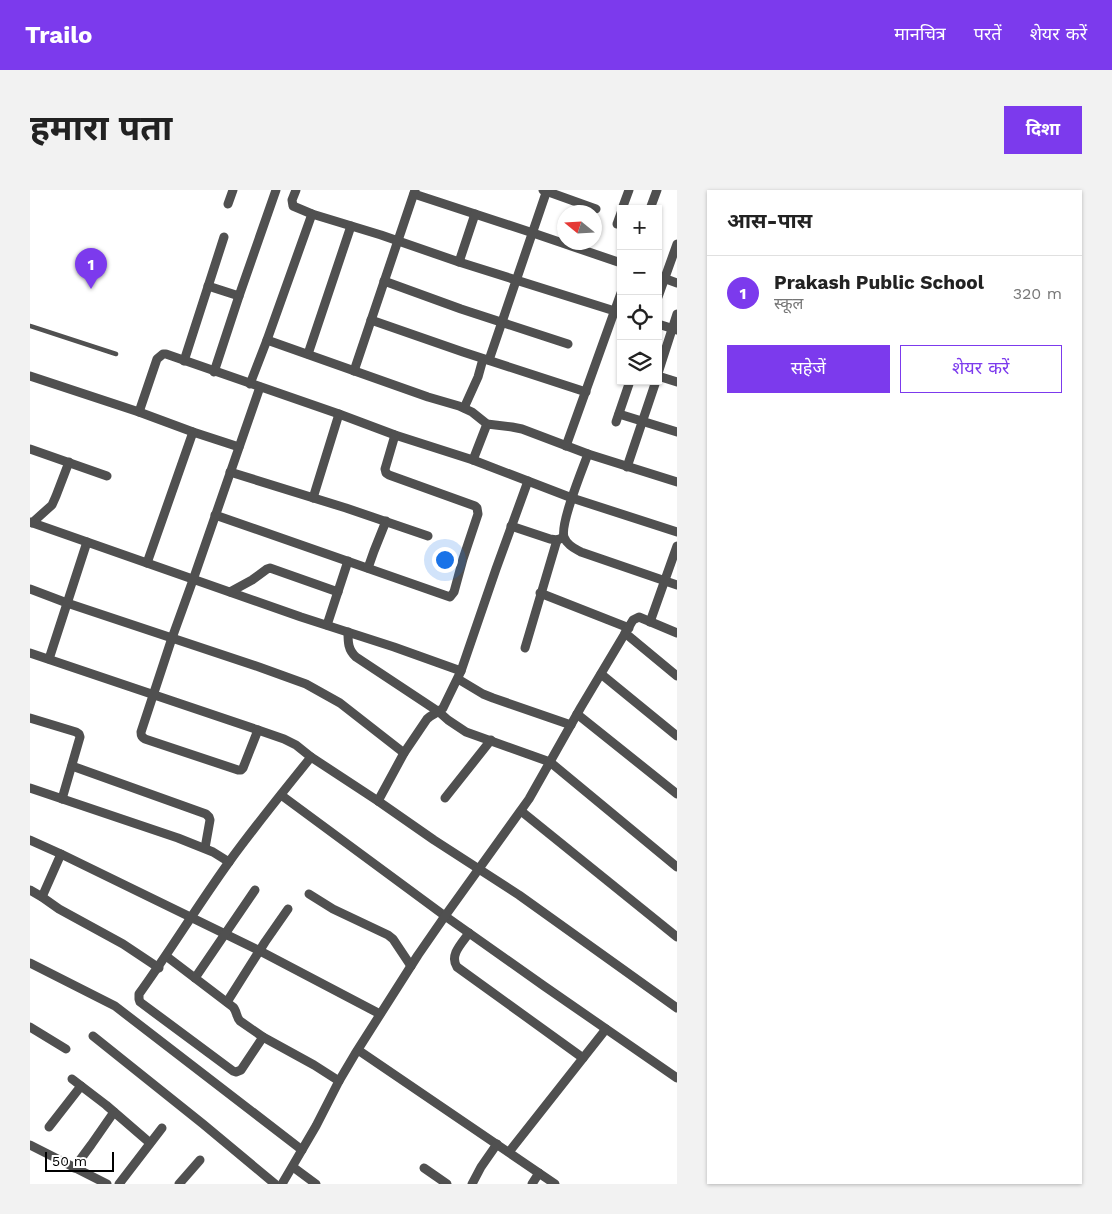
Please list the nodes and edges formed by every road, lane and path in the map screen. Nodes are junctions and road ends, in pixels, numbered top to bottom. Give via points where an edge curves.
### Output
1 (233, 190) edge
2 (276, 190) edge
3 (296, 190) edge
4 (546, 190) edge
5 (629, 190) edge
6 (657, 190) edge
7 (414, 192) edge
8 (228, 204) dead end
9 (585, 205) edge
10 (623, 205) edge
11 (651, 205) edge
12 (312, 214) junction
13 (475, 214) junction
14 (351, 226) junction
15 (533, 232) junction
16 (224, 237) dead end
17 (398, 240) junction
18 (677, 244) edge
19 (459, 262) junction
20 (617, 262) edge
21 (662, 277) edge
22 (384, 281) junction
23 (517, 281) junction
24 (677, 283) edge
25 (208, 286) junction
26 (239, 296) junction
27 (617, 312) edge
28 (677, 314) edge
29 (371, 320) junction
30 (502, 322) junction
31 (662, 325) edge
32 (30, 326) edge
33 (675, 329) edge
34 (267, 340) junction
35 (568, 344) dead end
36 (116, 354) dead end
37 (308, 354) junction
38 (486, 360) junction
39 (184, 361) junction
40 (662, 364) edge
41 (354, 371) junction
42 (214, 372) junction
43 (30, 376) edge
44 (662, 376) edge
45 (677, 382) edge
46 (250, 384) junction
47 (629, 385) edge
48 (655, 385) edge
49 (260, 387) junction
50 (586, 392) junction
51 (464, 408) junction
52 (139, 412) junction
53 (339, 414) junction
54 (642, 421) junction
55 (487, 424) junction
56 (193, 432) junction
57 (677, 432) edge
58 (395, 435) junction
59 (566, 446) junction
60 (238, 447) junction
61 (30, 449) edge
62 (588, 454) junction
63 (473, 460) junction
64 (69, 462) junction
65 (627, 467) junction
66 (230, 472) junction
67 (107, 476) dead end
68 (528, 482) junction
69 (677, 482) edge
70 (313, 498) junction
71 (572, 498) junction
72 (215, 515) junction
73 (386, 521) junction
74 (31, 523) edge
75 (511, 526) junction
76 (677, 532) edge
77 (428, 536) dead end
78 (561, 538) junction
79 (87, 542) junction
80 (677, 546) edge
81 (348, 561) junction
82 (148, 563) junction
83 (368, 568) junction
84 (194, 580) junction
85 (664, 581) junction
86 (677, 585) edge
87 (30, 589) edge
88 (230, 592) junction
89 (338, 592) junction
90 (540, 593) junction
91 (67, 603) junction
92 (650, 622) junction
93 (327, 625) junction
94 (627, 630) junction
95 (348, 632) junction
96 (677, 633) edge
97 (172, 638) junction
98 (525, 648) dead end
99 (30, 653) edge
100 (49, 659) junction
101 (601, 674) junction
102 (460, 675) junction
103 (677, 676) edge
104 (154, 694) junction
105 (439, 712) junction
106 (577, 714) junction
107 (30, 718) edge
108 (571, 725) junction
109 (258, 730) junction
110 (677, 736) edge
111 (490, 740) junction
112 (404, 753) junction
113 (311, 757) junction
114 (550, 762) junction
115 (72, 766) junction
116 (30, 788) edge
117 (677, 794) edge
118 (281, 795) junction
119 (445, 798) dead end
120 (62, 799) junction
121 (378, 801) junction
122 (521, 811) junction
123 (30, 840) edge
124 (204, 848) junction
125 (61, 854) junction
126 (229, 862) junction
127 (677, 867) edge
128 (478, 869) junction
129 (30, 890) edge
130 (255, 890) dead end
131 (309, 894) dead end
132 (42, 897) junction
133 (288, 909) dead end
134 (445, 916) junction
135 (192, 917) junction
136 (468, 933) junction
137 (224, 934) junction
138 (677, 937) edge
139 (260, 951) junction
140 (166, 956) junction
141 (30, 963) edge
142 (411, 966) junction
143 (159, 968) junction
144 (195, 978) junction
145 (227, 1002) junction
146 (677, 1008) edge
147 (380, 1014) junction
148 (30, 1027) edge
149 (606, 1029) junction
150 (93, 1036) dead end
151 (263, 1037) junction
152 (66, 1048) dead end
153 (358, 1050) junction
154 (582, 1058) junction
155 (677, 1078) edge
156 (72, 1079) dead end
157 (339, 1081) junction
158 (81, 1086) junction
159 (114, 1112) junction
160 (49, 1127) dead end
161 (162, 1128) dead end
162 (150, 1143) junction
163 (30, 1144) edge
164 (496, 1144) junction
165 (302, 1150) junction
166 (509, 1152) junction
167 (200, 1160) dead end
168 (293, 1167) junction
169 (74, 1168) junction
170 (424, 1168) dead end
171 (539, 1173) junction
172 (106, 1184) edge
173 (119, 1184) edge
174 (179, 1184) edge
175 (275, 1184) edge
176 (282, 1184) edge
177 (316, 1184) edge
178 (447, 1184) edge
179 (472, 1184) edge
180 (532, 1184) edge
181 (555, 1184) edge

1 - 8 street
2 - 26 street
3 - 12 street via 293,206
4 - 9 street
4 - 15 street
5 - 10 street
6 - 11 street
7 - 13 street
7 - 17 street
12 - 14 street
12 - 34 street
13 - 15 street
13 - 19 street
14 - 17 street
14 - 37 street
15 - 20 street
15 - 23 street
16 - 25 street
17 - 19 street
17 - 22 street
18 - 21 street
19 - 23 street
21 - 24 street
22 - 29 street
22 - 30 street
23 - 27 street
23 - 30 street
25 - 26 street
25 - 39 street
26 - 42 street
27 - 50 street
28 - 33 street
29 - 38 street
29 - 41 street
30 - 35 street
30 - 38 street
31 - 33 street
32 - 36 lane
33 - 40 street
34 - 37 street
34 - 46 street
37 - 41 street
38 - 50 street
38 - 51 street
39 - 42 street
39 - 52 street via 166,354 159,356
41 - 51 street
42 - 46 street
43 - 52 street
44 - 45 street
46 - 49 street
47 - 54 street via 618,418
48 - 54 street
49 - 53 street
49 - 60 street
50 - 59 street
51 - 55 street
52 - 56 street
53 - 58 street
53 - 70 street
54 - 57 street
54 - 65 street
55 - 59 street via 512,426
55 - 63 street
56 - 60 street
56 - 82 street
58 - 63 street
58 - 83 street via 385,469 388,475 475,506 478,514 450,597
59 - 62 street
60 - 66 street
61 - 64 street
62 - 65 street
62 - 71 street
63 - 68 street
64 - 67 street
64 - 74 street via 52,506
65 - 69 street
66 - 70 street
66 - 72 street
68 - 71 street
68 - 75 street
70 - 73 street
71 - 76 street
71 - 78 street
72 - 81 street
72 - 84 street
73 - 77 street
73 - 83 street
74 - 79 street
75 - 78 street via 545,538
75 - 102 street
78 - 85 street via 581,552
78 - 90 street
79 - 82 street
79 - 91 street
80 - 85 street
81 - 83 street
81 - 89 street
82 - 84 street
84 - 88 street
84 - 97 street
85 - 86 street
85 - 92 street
87 - 91 street
88 - 89 street via 270,568
88 - 93 street
89 - 93 street
90 - 94 street
90 - 98 street
91 - 97 street
91 - 100 street
92 - 94 street via 637,617
92 - 96 street
93 - 95 street
94 - 101 street
94 - 103 street
95 - 102 street
95 - 105 street via 352,654
97 - 104 street
97 - 112 street via 311,686 340,703
99 - 100 street
100 - 104 street
101 - 106 street
101 - 110 street
102 - 105 street
102 - 108 street via 483,694
104 - 109 street
104 - 109 street via 142,732 145,740 241,770
105 - 111 street via 466,732
105 - 112 street via 426,719
106 - 108 street
106 - 117 street
107 - 115 street via 79,734
108 - 114 street
109 - 113 street via 290,741
111 - 114 street
111 - 119 street
112 - 121 street
113 - 118 street
113 - 121 street
114 - 122 street
114 - 127 street
115 - 120 street
115 - 124 street via 206,814 210,820
116 - 120 street
118 - 126 street
118 - 134 street
120 - 124 street
121 - 128 street
122 - 128 street
122 - 138 street
123 - 125 street
124 - 126 street
125 - 132 street
125 - 135 street
126 - 135 street
128 - 134 street
128 - 146 street
129 - 132 street
130 - 137 street
131 - 142 street via 388,935
132 - 143 street
133 - 139 street
134 - 136 street
134 - 142 street
135 - 137 street
135 - 140 street
136 - 149 street
136 - 154 street via 455,953 457,967
137 - 139 street
137 - 144 street
139 - 145 street
139 - 147 street
140 - 143 street
140 - 144 street
141 - 165 street via 115,1006
142 - 147 street
143 - 151 street via 139,994 140,1002 230,1069 241,1070
144 - 145 street
145 - 151 street via 235,1009 240,1021
147 - 153 street
148 - 152 street
149 - 154 street
149 - 155 street
150 - 175 street
151 - 157 street
153 - 157 street
153 - 164 street
154 - 166 street
156 - 158 street
157 - 165 street
158 - 159 street
158 - 160 street
159 - 162 street
159 - 169 street
161 - 162 street
162 - 173 street
163 - 169 street
164 - 166 street
164 - 179 street
165 - 168 street
166 - 171 street
167 - 174 street
168 - 176 street
168 - 177 street
169 - 172 street
170 - 178 street
171 - 180 street
171 - 181 street

